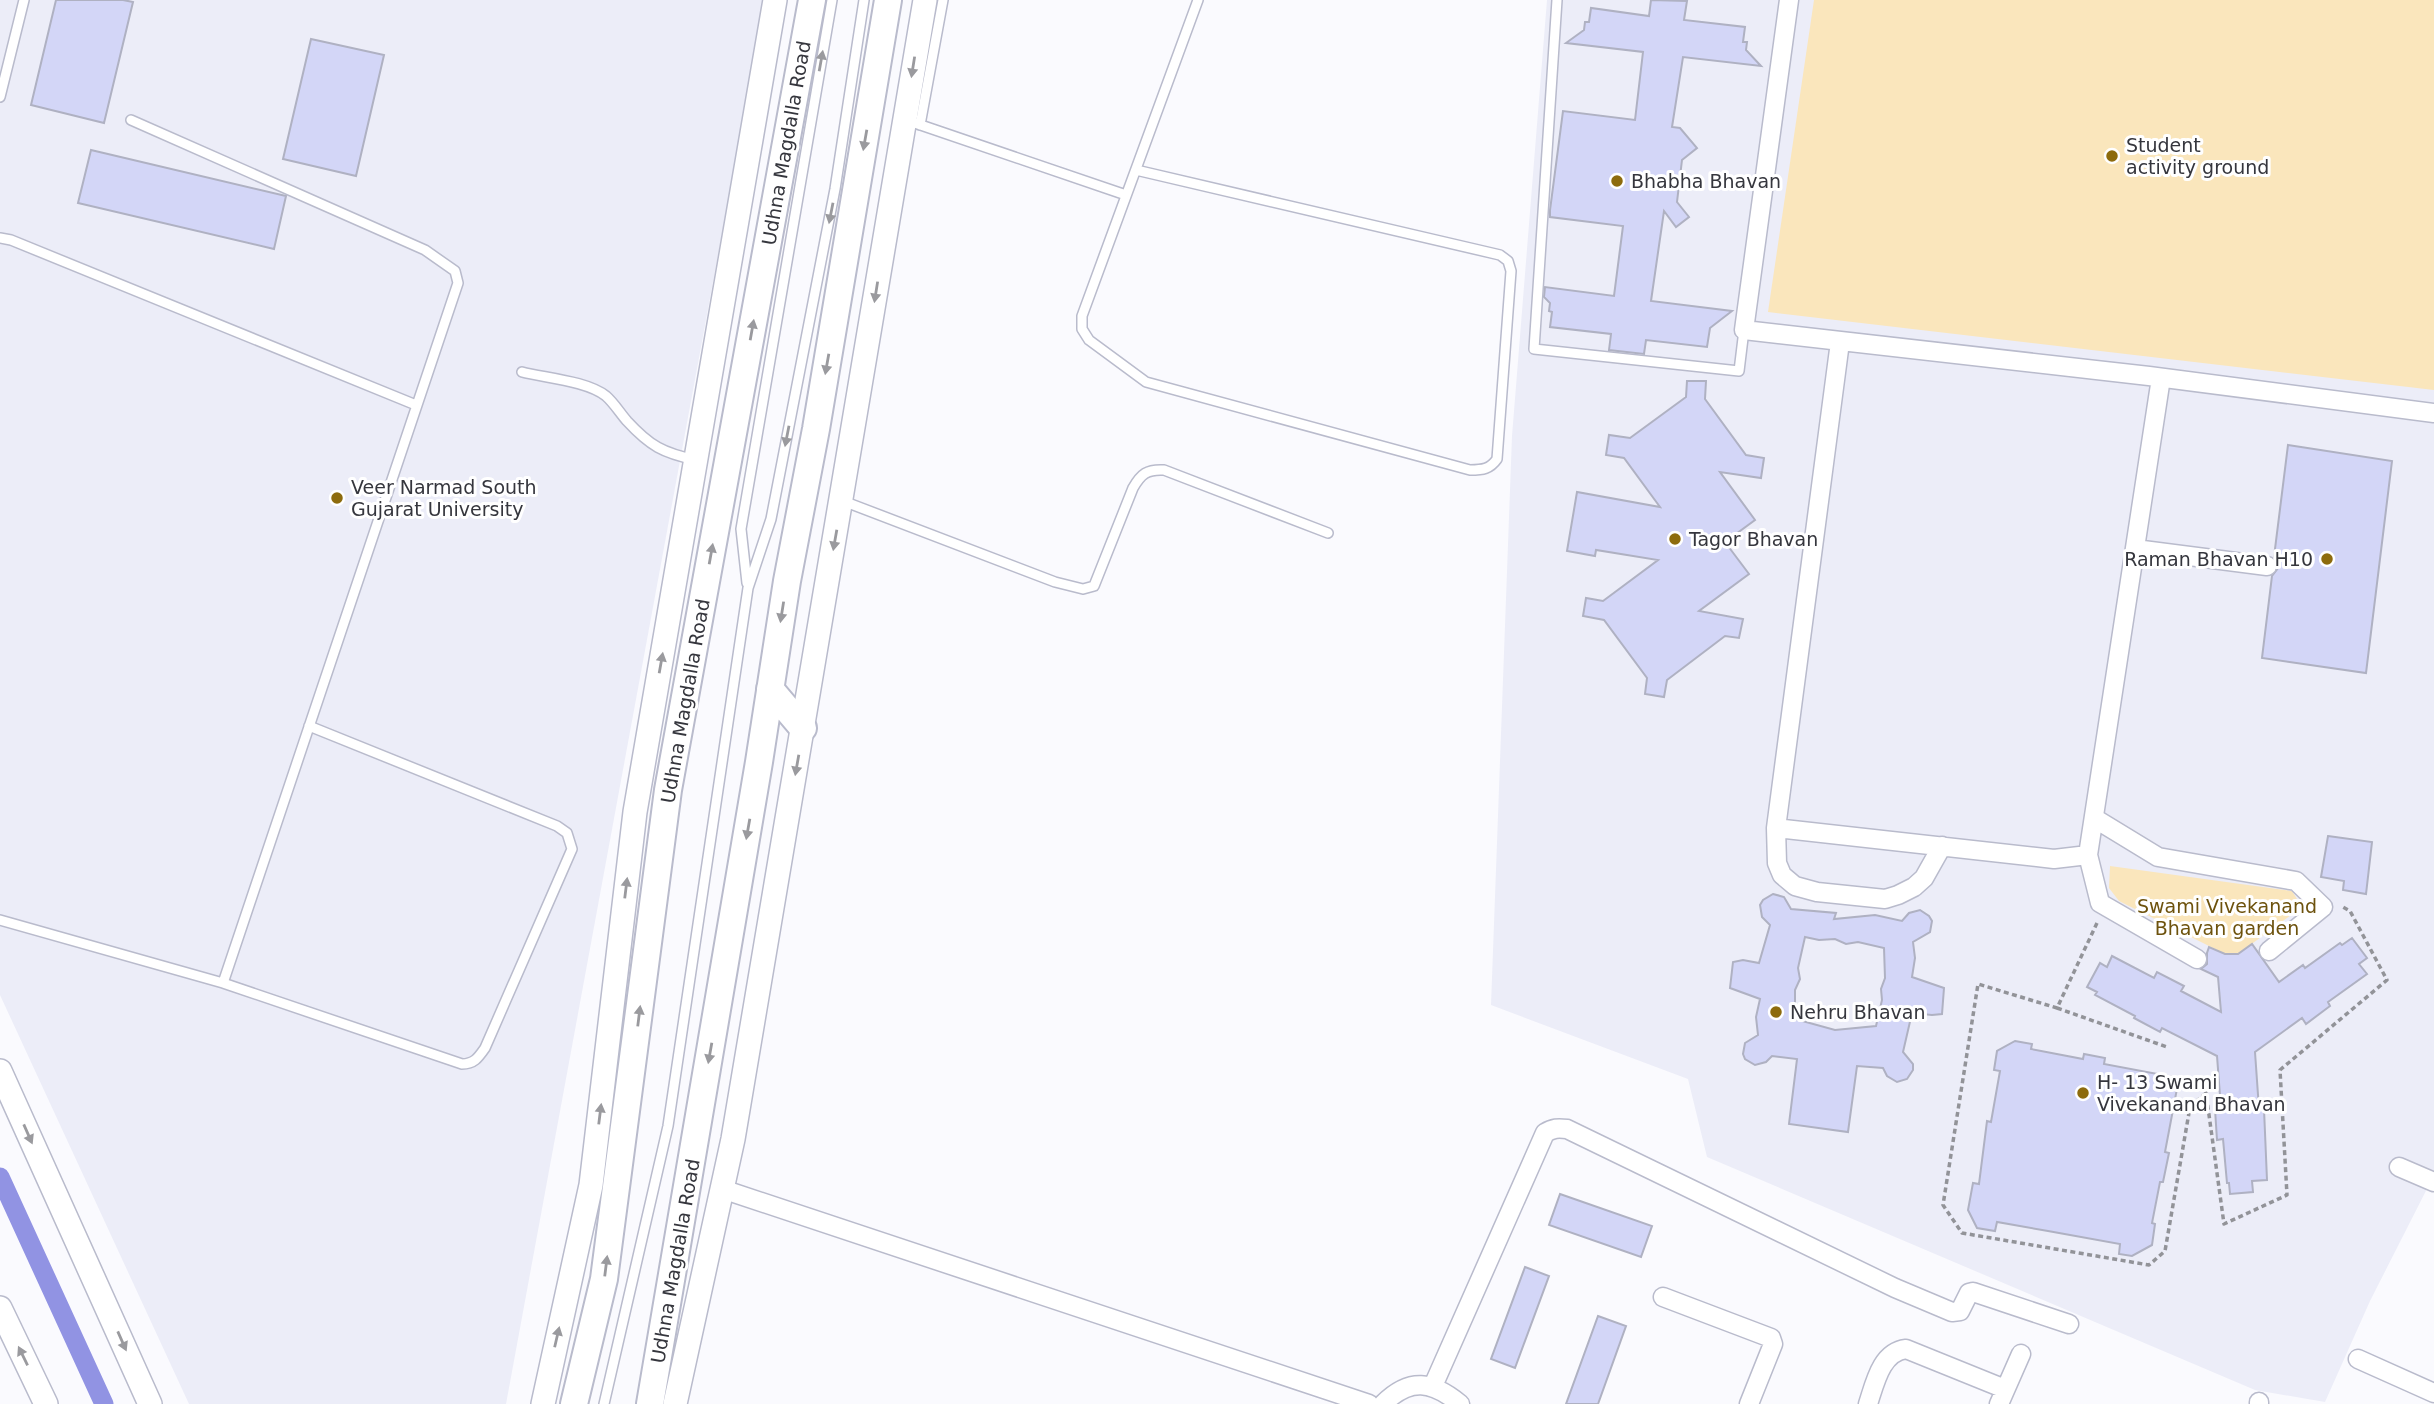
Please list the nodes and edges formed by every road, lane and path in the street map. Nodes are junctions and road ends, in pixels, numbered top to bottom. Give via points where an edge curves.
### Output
1 (24, 0) edge
2 (775, 0) edge
3 (811, 0) edge
4 (832, 0) edge
5 (864, 0) edge
6 (888, 0) edge
7 (925, 0) edge
8 (943, 0) edge
9 (1198, 0) edge
10 (1557, 0) edge
11 (1789, 0) edge
12 (0, 97) edge
13 (131, 120) dead end
14 (912, 122) junction
15 (1136, 170) junction
16 (1126, 195) junction
17 (0, 238) edge
18 (1744, 330) junction
19 (1840, 342) junction
20 (522, 372) dead end
21 (2161, 378) junction
22 (416, 405) junction
23 (2434, 412) edge
24 (696, 460) junction
25 (841, 500) junction
26 (1328, 533) dead end
27 (2135, 550) junction
28 (2267, 566) dead end
29 (748, 588) junction
30 (770, 689) junction
31 (309, 726) junction
32 (803, 728) junction
33 (2094, 818) junction
34 (1776, 828) junction
35 (1942, 846) junction
36 (2088, 855) junction
37 (2105, 906) junction
38 (2323, 907) junction
39 (0, 920) edge
40 (2269, 951) dead end
41 (2197, 960) dead end
42 (223, 983) junction
43 (2057, 1008) junction
44 (2167, 1047) dead end
45 (0, 1071) edge
46 (2399, 1167) dead end
47 (2434, 1182) edge
48 (722, 1189) junction
49 (1663, 1297) dead end
50 (0, 1308) edge
51 (2069, 1324) dead end
52 (2021, 1354) dead end
53 (2358, 1359) dead end
54 (1433, 1386) junction
55 (2427, 1390) edge
56 (2002, 1397) edge
57 (46, 1404) edge
58 (150, 1404) edge
59 (543, 1404) edge
60 (575, 1404) edge
61 (604, 1404) edge
62 (650, 1404) edge
63 (675, 1404) edge
64 (1369, 1404) edge
65 (1383, 1404) edge
66 (1460, 1404) edge
67 (1749, 1404) edge
68 (1868, 1404) edge
69 (2412, 1404) edge

1 - 12 lane
2 - 24 street
60 -> 3 main road, Udhna Magdalla Road via 604,1279 668,790
29 -> 4 lane via 741,529
5 -> 29 lane via 835,189 774,505
6 -> 30 main road, Udhna Magdalla Road
7 -> 14 street
8 - 14 lane
9 - 15 lane
10 - 18 lane via 1534,349 1739,371
11 - 18 street
13 - 22 lane via 425,250 455,271 455,295
14 - 16 lane
14 -> 25 street
15 - 16 lane
15 - 16 lane via 1500,255 1508,261 1511,271 1497,458 1492,467 1471,470 1162,387 1134,374 1089,340 1082,329 1082,316
17 - 22 lane
18 - 19 street
19 - 21 street
19 - 34 street
20 - 24 lane via 599,392 654,447
21 - 23 street
21 - 27 street
22 - 31 lane
59 -> 24 street via 592,1185 635,812
25 - 26 lane via 1083,589 1094,586 1098,579 1133,488 1150,470 1164,470
25 -> 32 street
27 - 28 street
27 - 33 street
29 - 61 lane via 668,1126
30 - 32 main road
30 -> 62 main road, Udhna Magdalla Road
31 - 42 lane
31 - 42 lane via 557,826 567,833 572,849 485,1048 470,1064
32 -> 48 street
33 - 36 street
33 - 38 street via 2158,857 2296,881
34 - 35 street
34 - 35 street via 1782,875 1796,886 1816,892 1885,899 1898,895 1924,878
35 - 36 street via 2054,859
36 - 37 street via 2100,904
37 - 41 street
37 - 43 path
38 - 40 street
38 - 43 path via 2337,903 2350,911 2386,980 2280,1070 2287,1195 2224,1224 2207,1093 2190,1107 2165,1251 2148,1265 1962,1233 1943,1205 1978,984
39 - 42 lane
43 - 44 path
45 -> 58 street
46 - 47 street
48 - 63 street
48 - 64 street
49 - 67 street via 1771,1338 1773,1345
57 -> 50 street
51 - 54 street via 1973,1292 1960,1311 1952,1312 1557,1128 1545,1133
52 - 56 street
53 - 55 street
54 - 65 street via 1416,1384 1397,1390
54 - 66 street
55 - 69 street
56 - 68 street via 1906,1349 1890,1355 1883,1364

